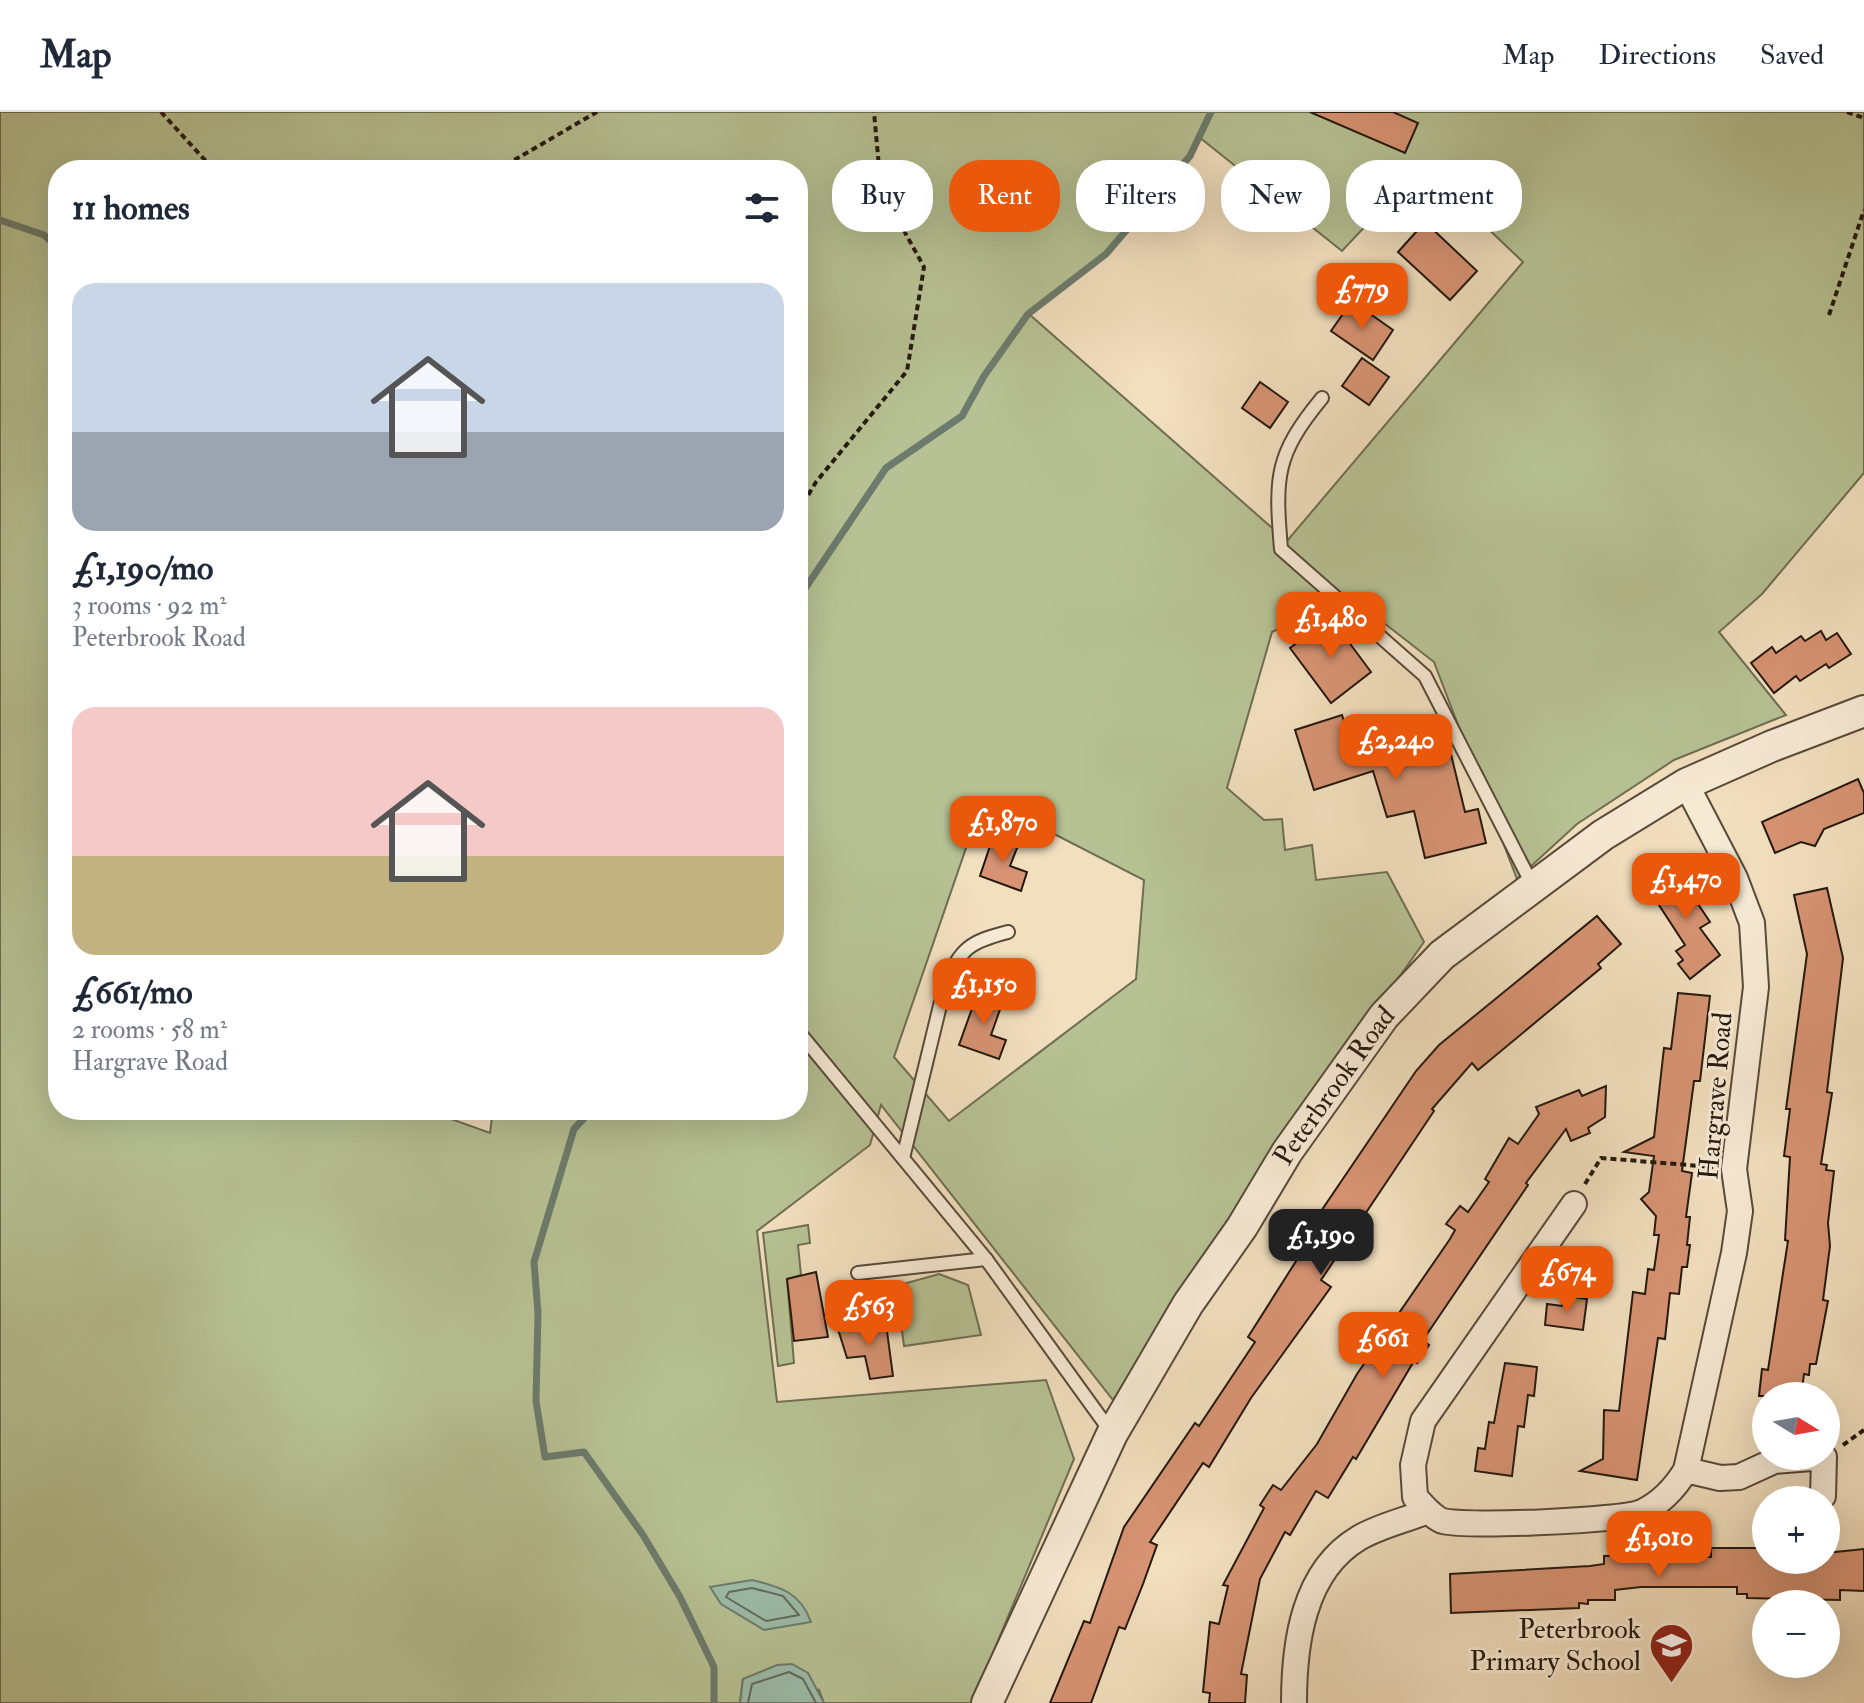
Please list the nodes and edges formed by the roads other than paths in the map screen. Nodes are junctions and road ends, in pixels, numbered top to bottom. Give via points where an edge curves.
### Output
1 (1322, 398) dead end
2 (1864, 711) edge
3 (1686, 784) junction
4 (1533, 886) junction
5 (1008, 932) dead end
6 (808, 1043) edge
7 (903, 1158) junction
8 (1574, 1204) road end
9 (986, 1259) junction
10 (858, 1273) dead end
11 (1112, 1434) junction
12 (1686, 1470) junction
13 (1823, 1486) edge
14 (1428, 1511) junction
15 (987, 1703) edge
16 (1294, 1703) edge

1 - 4 lane via 1294,432 1280,464 1281,549 1425,676
2 - 3 street, Peterbrook Road
3 - 4 street, Peterbrook Road
3 - 12 street, Hargrave Road via 1752,923 1756,987 1734,1169 1740,1211 1734,1253
4 - 11 street, Peterbrook Road via 1442,955 1384,1016 1188,1304
5 - 7 lane via 963,949 955,963
6 - 7 lane
7 - 9 lane
8 - 14 street via 1423,1421 1413,1465 1415,1497
9 - 10 lane
9 - 11 lane
11 - 15 street, Peterbrook Road
12 - 13 street via 1739,1477 1774,1461 1824,1457
12 - 14 street, Hargrave Road via 1674,1490 1641,1512 1605,1520 1441,1521
14 - 16 street via 1359,1538 1328,1563 1306,1604

